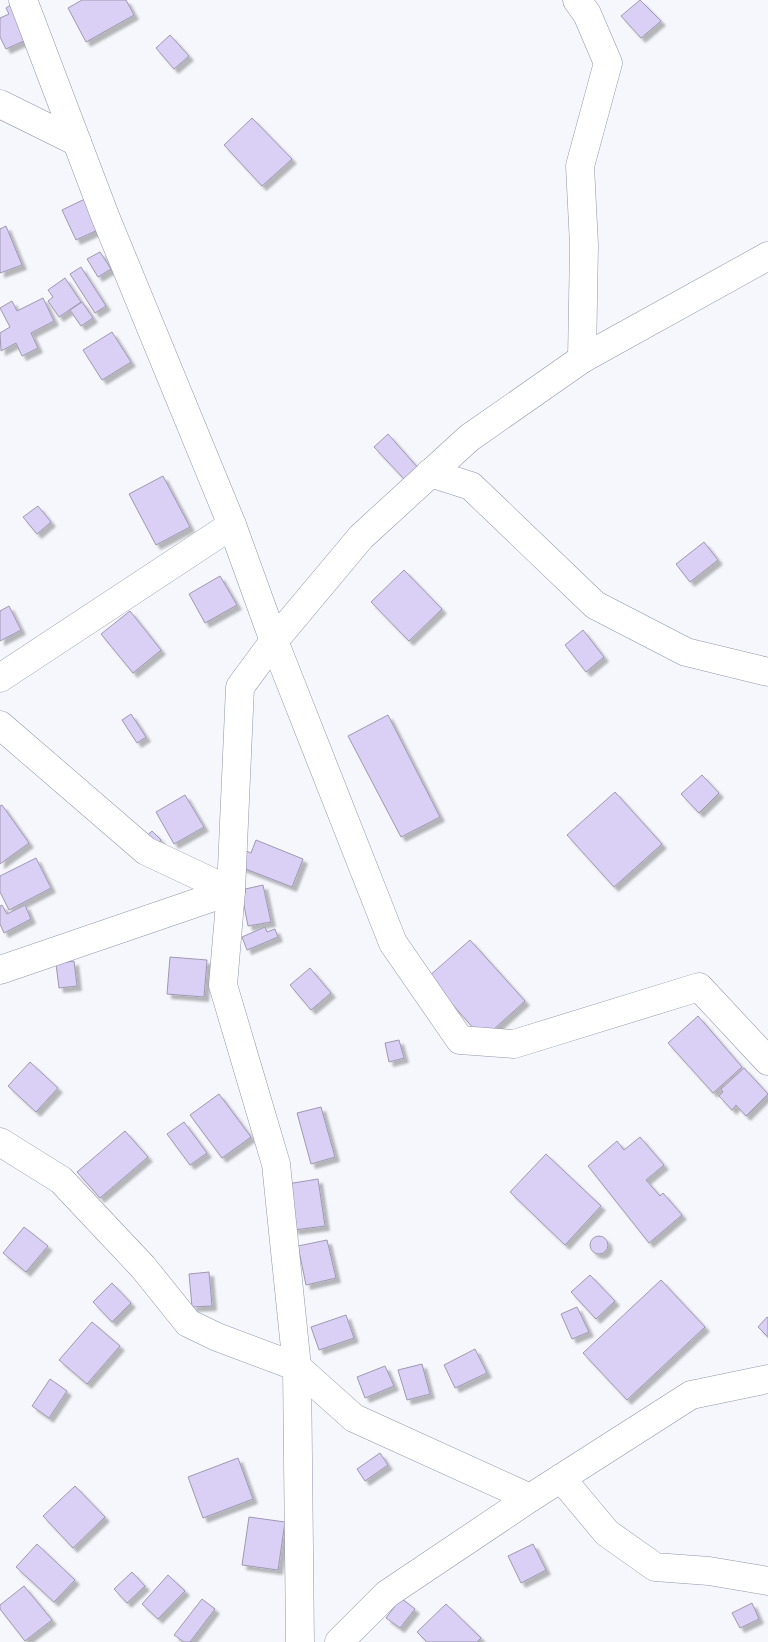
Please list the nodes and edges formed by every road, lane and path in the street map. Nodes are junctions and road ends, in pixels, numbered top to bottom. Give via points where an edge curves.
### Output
1 (23, 0) edge
2 (577, 0) edge
3 (0, 104) edge
4 (77, 142) junction
5 (768, 256) edge
6 (582, 359) junction
7 (430, 473) junction
8 (232, 525) junction
9 (274, 641) junction
10 (768, 672) edge
11 (0, 678) edge
12 (0, 725) edge
13 (231, 891) junction
14 (0, 970) edge
15 (768, 1061) edge
16 (0, 1142) edge
17 (298, 1367) junction
18 (768, 1379) edge
19 (561, 1478) junction
20 (530, 1498) junction
21 (768, 1581) edge
22 (300, 1642) edge
23 (339, 1642) edge

1 - 4 street
2 - 6 street via 587,14 608,63 580,166 584,244
3 - 4 street
4 - 8 street
5 - 6 street
6 - 7 street via 469,438
7 - 9 street via 361,537
7 - 10 street via 471,486 595,605 686,652
8 - 9 street
8 - 11 street
9 - 13 street via 240,687
9 - 15 street via 393,943 460,1040 514,1044 699,987
12 - 13 street via 146,851
13 - 14 street
13 - 17 street via 223,985 276,1164
16 - 17 street via 61,1180 143,1267 188,1323
17 - 20 street via 354,1418
17 - 22 street
18 - 19 street via 691,1395
19 - 20 street
19 - 21 street via 606,1533 655,1567 709,1571
20 - 23 street via 387,1594

